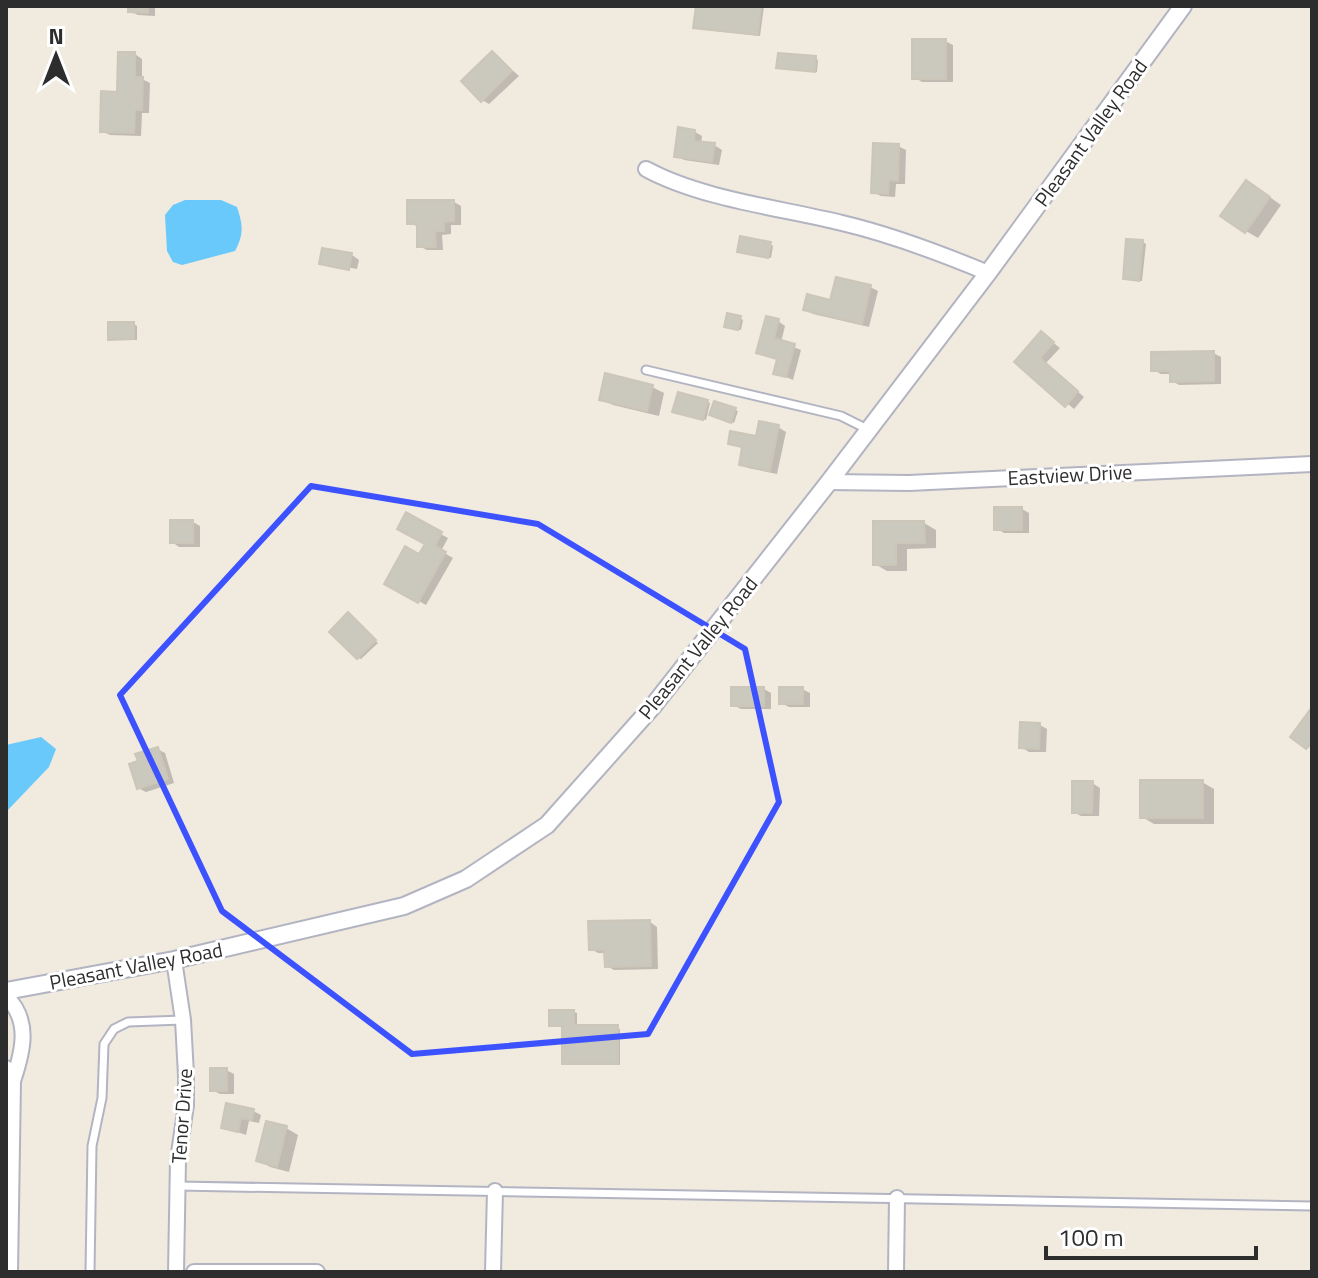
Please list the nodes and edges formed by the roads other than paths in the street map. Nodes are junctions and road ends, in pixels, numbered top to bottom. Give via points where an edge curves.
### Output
1 (1183, 6) edge
2 (646, 169) dead end
3 (988, 273) junction
4 (646, 370) dead end
5 (869, 430) junction
6 (1312, 464) edge
7 (829, 482) junction
8 (174, 960) junction
9 (6, 994) edge
10 (183, 1020) junction
11 (10, 1075) edge
12 (177, 1185) junction
13 (495, 1191) junction
14 (897, 1198) junction
15 (1312, 1206) edge
16 (10, 1272) edge
17 (90, 1272) edge
18 (176, 1272) edge
19 (194, 1272) edge
20 (317, 1272) edge
21 (493, 1272) edge
22 (896, 1272) edge

1 - 3 street, Pleasant Valley Road
2 - 3 street via 718,194 903,238
3 - 5 street, Pleasant Valley Road
4 - 5 lane via 841,416
5 - 7 street, Pleasant Valley Road
6 - 7 street, Eastview Drive
7 - 8 street, Pleasant Valley Road via 653,706 547,825 466,879 404,906
8 - 9 street, Pleasant Valley Road
8 - 10 street, Tenor Drive
9 - 11 street via 23,1032 23,1051
10 - 12 street, Tenor Drive via 186,1105
10 - 17 lane via 128,1022 114,1029 104,1044 102,1098 92,1146
11 - 16 street
12 - 13 lane
12 - 18 street, Tenor Drive
13 - 14 lane
13 - 21 street
14 - 15 lane
14 - 22 street
19 - 20 street

